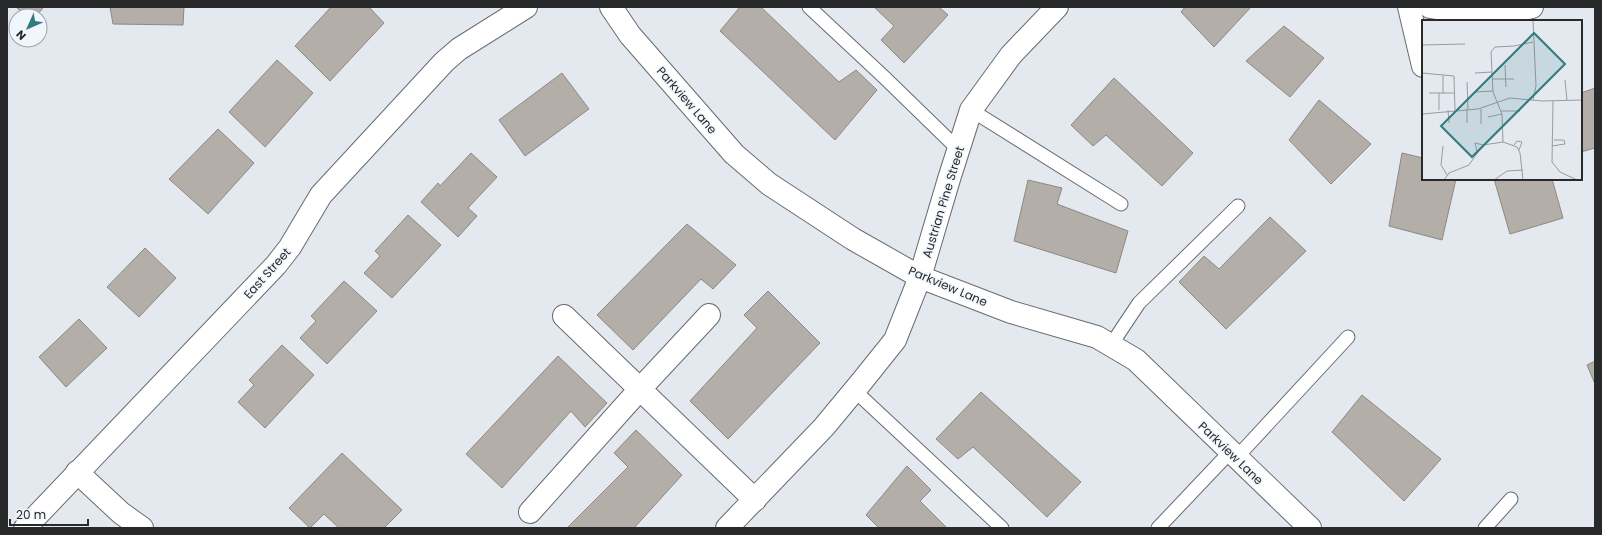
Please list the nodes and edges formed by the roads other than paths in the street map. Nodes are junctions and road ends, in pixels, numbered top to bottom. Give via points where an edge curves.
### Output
1 (526, 7) edge
2 (611, 7) edge
3 (809, 7) edge
4 (1057, 7) edge
5 (1409, 7) edge
6 (1430, 7) edge
7 (1519, 13) edge
8 (1422, 62) edge
9 (970, 110) junction
10 (958, 149) junction
11 (1121, 204) dead end
12 (1238, 206) dead end
13 (920, 277) junction
14 (709, 315) dead end
15 (564, 316) dead end
16 (1348, 337) dead end
17 (1110, 345) junction
18 (640, 389) junction
19 (855, 391) junction
20 (1234, 455) junction
21 (77, 472) junction
22 (1511, 499) dead end
23 (755, 500) junction
24 (530, 512) dead end
25 (25, 528) edge
26 (142, 528) edge
27 (727, 528) edge
28 (1002, 528) edge
29 (1158, 528) edge
30 (1310, 528) edge
31 (1485, 528) edge

1 - 21 street, East Street via 459,49 444,62 320,195 290,247 276,265
2 - 13 street, Parkview Lane via 630,35 740,159 769,184 853,239
3 - 10 lane
4 - 9 street, Austrian Pine Street via 1011,55
5 - 8 street
6 - 7 street
9 - 10 street, Austrian Pine Street
9 - 11 lane
10 - 13 street, Austrian Pine Street
12 - 17 lane via 1139,303
13 - 17 street, Parkview Lane via 1011,312 1097,337
13 - 19 street, Austrian Pine Street via 894,340
14 - 18 street
15 - 18 street
16 - 20 lane
17 - 20 street, Parkview Lane via 1136,360
18 - 23 street
18 - 24 street
19 - 23 street, Austrian Pine Street
19 - 28 lane
20 - 29 lane
20 - 30 street, Parkview Lane
21 - 25 street, East Street
21 - 26 street via 121,513
22 - 31 lane
23 - 27 street, Austrian Pine Street

